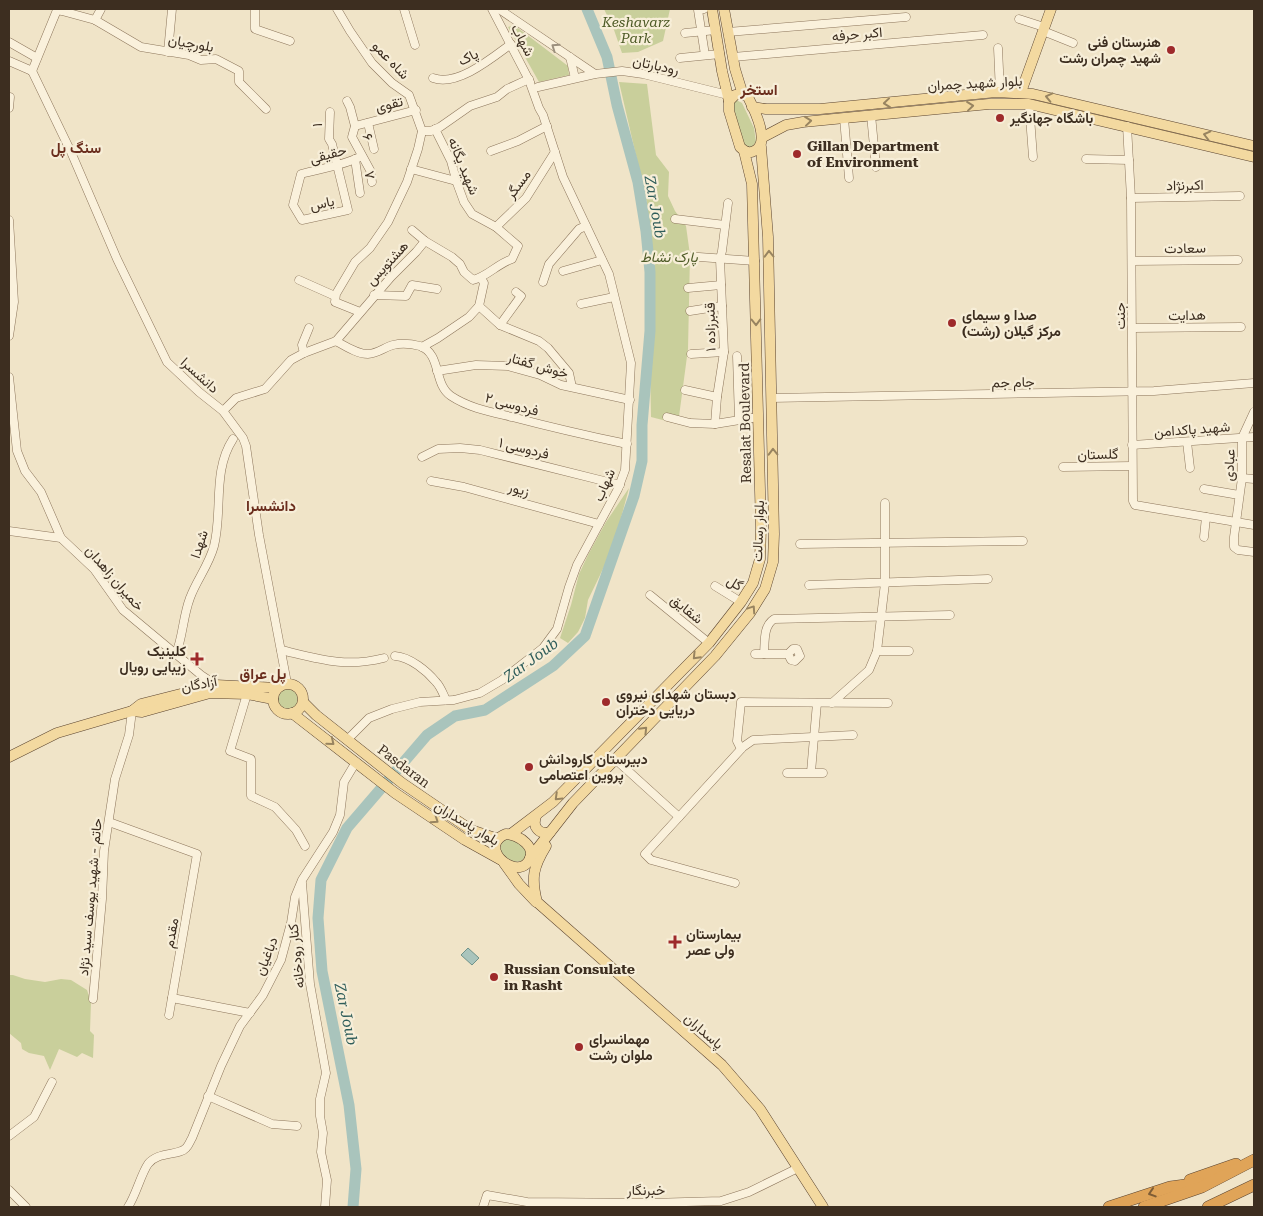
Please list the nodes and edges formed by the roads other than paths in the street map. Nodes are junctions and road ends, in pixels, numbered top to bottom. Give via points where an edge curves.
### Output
1 (101, 9) edge
2 (172, 9) edge
3 (255, 9) edge
4 (337, 9) edge
5 (404, 9) edge
6 (492, 9) edge
7 (499, 9) edge
8 (704, 9) edge
9 (712, 9) edge
10 (724, 9) edge
11 (1051, 9) edge
12 (906, 17) dead end
13 (514, 19) junction
14 (1019, 19) dead end
15 (95, 20) junction
16 (502, 27) junction
17 (1044, 29) junction
18 (716, 30) junction
19 (702, 32) junction
20 (728, 32) junction
21 (685, 33) dead end
22 (983, 36) dead end
23 (290, 41) dead end
24 (9, 42) edge
25 (511, 44) junction
26 (1074, 44) dead end
27 (416, 45) dead end
28 (998, 48) dead end
29 (168, 52) junction
30 (720, 54) junction
31 (705, 55) junction
32 (570, 57) junction
33 (733, 57) junction
34 (37, 58) junction
35 (680, 58) dead end
36 (9, 61) edge
37 (32, 71) junction
38 (723, 73) junction
39 (595, 74) junction
40 (432, 78) dead end
41 (575, 78) junction
42 (530, 81) junction
43 (538, 87) junction
44 (711, 91) junction
45 (1000, 92) junction
46 (1021, 92) junction
47 (743, 95) junction
48 (10, 97) edge
49 (729, 98) junction
50 (347, 101) dead end
51 (1029, 104) junction
52 (752, 107) junction
53 (9, 108) edge
54 (266, 109) dead end
55 (780, 109) junction
56 (416, 110) junction
57 (330, 112) dead end
58 (543, 115) junction
59 (871, 116) junction
60 (844, 118) junction
61 (1128, 121) junction
62 (368, 122) junction
63 (786, 125) junction
64 (354, 126) junction
65 (547, 126) junction
66 (435, 129) junction
67 (1163, 129) junction
68 (422, 131) junction
69 (762, 142) junction
70 (1254, 146) edge
71 (374, 149) dead end
72 (491, 151) dead end
73 (744, 151) junction
74 (556, 152) junction
75 (1033, 157) dead end
76 (1254, 157) edge
77 (359, 158) junction
78 (1086, 159) dead end
79 (1129, 160) junction
80 (336, 166) junction
81 (876, 167) dead end
82 (412, 169) junction
83 (849, 178) dead end
84 (456, 181) junction
85 (372, 182) dead end
86 (764, 183) junction
87 (752, 184) junction
88 (360, 193) dead end
89 (1240, 196) dead end
90 (1131, 198) junction
91 (728, 203) dead end
92 (293, 205) joint
93 (675, 219) dead end
94 (9, 220) edge
95 (724, 225) junction
96 (586, 226) junction
97 (496, 227) junction
98 (412, 230) dead end
99 (425, 241) junction
100 (685, 256) dead end
101 (720, 259) junction
102 (602, 260) junction
103 (1238, 260) dead end
104 (755, 262) junction
105 (1132, 262) junction
106 (563, 271) dead end
107 (481, 278) junction
108 (299, 280) dead end
109 (543, 282) dead end
110 (721, 285) junction
111 (756, 287) junction
112 (769, 287) junction
113 (688, 288) dead end
114 (437, 289) dead end
115 (516, 292) dead end
116 (374, 295) junction
117 (336, 296) junction
118 (614, 297) junction
119 (12, 302) edge
120 (582, 304) dead end
121 (479, 306) junction
122 (722, 306) junction
123 (690, 311) dead end
124 (360, 312) junction
125 (500, 325) junction
126 (1241, 326) dead end
127 (309, 328) dead end
128 (1133, 328) junction
129 (9, 336) edge
130 (336, 341) junction
131 (422, 347) junction
132 (724, 352) junction
133 (304, 353) junction
134 (691, 354) dead end
135 (736, 356) dead end
136 (437, 372) junction
137 (9, 377) edge
138 (1254, 383) edge
139 (572, 387) junction
140 (685, 390) dead end
141 (1131, 392) junction
142 (717, 397) junction
143 (772, 398) junction
144 (630, 400) junction
145 (223, 411) junction
146 (1254, 412) edge
147 (667, 417) dead end
148 (758, 417) junction
149 (739, 420) junction
150 (715, 424) junction
151 (1254, 437) edge
152 (1242, 438) junction
153 (232, 439) dead end
154 (1188, 442) junction
155 (627, 444) junction
156 (1132, 445) junction
157 (422, 457) dead end
158 (1132, 466) junction
159 (1063, 467) dead end
160 (1190, 468) dead end
161 (1242, 478) junction
162 (1254, 480) edge
163 (431, 481) dead end
164 (620, 485) junction
165 (1204, 489) dead end
166 (1239, 495) junction
167 (885, 504) dead end
168 (1206, 517) junction
169 (1236, 522) junction
170 (599, 524) junction
171 (1254, 525) edge
172 (9, 531) edge
173 (1204, 537) dead end
174 (62, 538) junction
175 (1023, 541) dead end
176 (885, 542) junction
177 (800, 544) dead end
178 (1254, 552) edge
179 (988, 579) dead end
180 (885, 583) junction
181 (809, 585) dead end
182 (715, 586) dead end
183 (650, 595) dead end
184 (741, 602) junction
185 (950, 615) dead end
186 (881, 617) junction
187 (709, 643) junction
188 (281, 650) junction
189 (877, 651) junction
190 (909, 652) dead end
191 (176, 654) junction
192 (755, 654) dead end
193 (764, 654) junction
194 (788, 654) dead end
195 (395, 656) dead end
196 (384, 658) dead end
197 (201, 675) junction
198 (287, 683) junction
199 (216, 685) junction
200 (204, 687) junction
201 (277, 688) junction
202 (247, 694) junction
203 (273, 699) junction
204 (446, 700) junction
205 (303, 702) junction
206 (817, 702) junction
207 (832, 703) junction
208 (888, 703) dead end
209 (132, 711) junction
210 (292, 713) junction
211 (854, 735) dead end
212 (814, 736) junction
213 (347, 740) junction
214 (741, 750) junction
215 (9, 757) edge
216 (615, 759) junction
217 (356, 762) junction
218 (811, 772) junction
219 (786, 773) dead end
220 (823, 773) dead end
221 (395, 793) joint
222 (573, 803) junction
223 (536, 816) junction
224 (679, 817) junction
225 (109, 822) junction
226 (550, 832) junction
227 (511, 834) junction
228 (498, 839) junction
229 (305, 846) dead end
230 (529, 860) junction
231 (502, 861) junction
232 (302, 880) junction
233 (735, 883) dead end
234 (537, 902) junction
235 (93, 998) dead end
236 (172, 998) junction
237 (250, 1013) junction
238 (168, 1015) dead end
239 (52, 1082) dead end
240 (208, 1096) junction
241 (297, 1126) dead end
242 (9, 1136) edge
243 (1254, 1159) edge
244 (798, 1168) junction
245 (1217, 1181) junction
246 (1254, 1185) edge
247 (1170, 1187) junction
248 (9, 1190) edge
249 (1243, 1191) junction
250 (625, 1205) edge
251 (26, 1207) edge
252 (128, 1207) edge
253 (325, 1207) edge
254 (483, 1207) edge
255 (823, 1207) edge
256 (1109, 1207) edge
257 (1144, 1207) edge
258 (1208, 1207) edge
259 (1220, 1207) edge

1 - 15 street
2 - 29 street
3 - 23 street via 255,29
4 - 56 street, شاه عمو via 372,63 409,95
5 - 27 street
6 - 16 street, شهاب
7 - 13 street
8 - 19 street via 698,10
9 - 18 main road, Resalat Boulevard
10 - 20 main road
11 - 17 main road
12 - 20 street
13 - 16 street via 507,20
32 -> 13 street
14 - 17 street
15 - 29 street, بلورچیان via 141,47
15 - 34 street via 57,10
16 - 25 street, شهاب
17 - 26 street
17 - 46 main road
18 - 19 street
18 - 30 main road, Resalat Boulevard
19 - 21 street
19 - 31 street
20 - 33 main road
22 - 33 street, اکبر حرفه
24 - 34 street
25 - 40 street, پاک via 466,74 437,80
25 - 42 street, شهاب
28 - 45 street
29 - 54 street, بلورچیان via 201,60 216,59 238,71 239,82
30 - 31 street
30 - 38 main road, Resalat Boulevard
31 - 35 street
32 - 39 street
32 - 41 street
33 - 47 main road
34 - 37 street
36 - 37 street
37 - 145 street, دانشسرا via 167,362
38 - 44 street via 722,81
38 - 49 main road, Resalat Boulevard
39 - 41 street, رودبارتان
39 - 44 street, رودبارتان via 622,71 644,74
41 - 43 street, رودبارتان
42 - 43 street
42 - 58 street, شهاب
42 - 66 street via 470,106
43 - 58 street
44 - 49 street, رودبارتان
45 - 46 main road, بلوار شهید چمران
45 -> 55 main road, بلوار شهید چمران via 829,108
61 -> 46 main road, بلوار شهید چمران
47 - 49 main road
47 - 52 main road, بلوار رسالت via 750,100
48 - 53 street
49 - 73 main road, Resalat Boulevard via 729,111 740,148
50 - 64 street
59 -> 51 main road, بلوار شهید چمران via 989,104
51 - 61 main road, بلوار شهید چمران
51 - 75 street
52 - 55 main road, بلوار شهید چمران
52 - 69 main road, بلوار رسالت
55 - 63 main road via 775,117 781,125
56 - 62 street, تقوی
56 - 68 street, شاه عمو
57 - 80 street, ۱ via 329,139
58 - 65 street, شهاب
59 - 60 main road, بلوار شهید چمران
59 - 81 street
63 -> 60 main road, بلوار شهید چمران
60 - 83 street
61 - 67 main road, بلوار شهید چمران
61 - 79 street, جنت
62 - 64 street, تقوی
62 - 71 street, تقوی
63 - 69 main road, بلوار شهید چمران
64 - 77 street, ۶ via 352,137
65 - 72 street
65 - 74 street, شهاب
66 - 68 street
66 - 84 street, شهید یگانه via 451,161
70 -> 67 main road, بلوار شهید چمران
67 - 76 main road, بلوار شهید چمران
68 - 82 street
69 - 73 main road, بلوار شهید چمران via 756,151
69 - 86 main road, بلوار رسالت
73 - 87 main road, Resalat Boulevard
74 - 96 street, شهاب via 563,177
74 - 97 street, مسگر via 526,198
77 - 80 street, حقیقی
77 - 85 street via 370,170
77 - 88 street, ۷
78 - 79 street
79 - 90 street, جنت
80 - 92 street, حقیقی via 301,174
80 - 92 street, یاس via 348,210 302,220
82 - 84 street
82 - 117 street via 388,222 370,248 355,262
84 - 97 street, شهید یگانه via 472,214
86 - 87 main road via 756,179
112 -> 86 main road, بلوار رسالت
87 - 104 main road, Resalat Boulevard
89 - 90 street, اکبرنژاد
90 - 105 street, جنت
91 - 95 street, قنبرزاده ۱
93 - 95 street
94 - 119 street
95 - 101 street, قنبرزاده ۱
96 - 102 street, شهاب
96 - 109 street via 579,229 549,264
97 - 107 street, شهید یگانه via 518,246 512,259 502,262
98 - 99 street
99 - 107 street, هشتویس via 452,257 474,280
99 - 116 street, هشتویس
100 - 101 street
101 - 104 street
101 - 110 street, قنبرزاده ۱
102 - 106 street
102 - 118 street, شهاب
103 - 105 street, سعادت
104 - 111 main road, Resalat Boulevard
105 - 128 street, جنت
107 - 121 street via 484,283
108 - 117 street
110 - 113 street
110 - 122 street, قنبرزاده ۱
111 - 112 main road
111 -> 148 main road, Resalat Boulevard
112 - 143 main road, بلوار رسالت
114 - 116 street via 412,285 406,296
115 - 125 street via 521,296
116 - 124 street, هشتویس
117 - 124 street via 334,302
118 - 120 street
118 - 144 street, شهاب via 631,363
119 - 129 street
121 - 125 street
121 - 131 street via 469,317
122 - 123 street
122 - 132 street, قنبرزاده ۱
124 - 130 street, هشتویس
125 - 139 street via 548,348 569,373
126 - 128 street, هدایت
127 - 133 street via 302,345
128 - 141 street, جنت
130 - 131 street via 368,354 393,345
130 - 133 street
131 - 136 street, فردوسی ۲ via 432,355
132 - 134 street
132 - 142 street, قنبرزاده ۱
133 - 145 street via 291,360 265,388 236,398
135 - 149 street
136 - 139 street, خوش گفتار via 476,365 508,366
136 - 155 street, فردوسی ۲ via 448,395 464,404
137 - 174 street, خمیران زاهدان via 16,451 25,471 41,492
138 - 141 street, جام جم
139 - 144 street, خوش گفتار
140 - 142 street
141 - 143 street, جام جم
141 - 156 street, جنت
142 - 150 street, قنبرزاده ۱
216 -> 143 main road, بلوار رسالت via 715,656 765,589 773,562
144 - 155 street, شهاب
145 - 188 street, دانشسرا via 246,446
146 - 152 street, عبادی
147 - 150 street via 690,423
148 - 149 street
148 - 184 main road, Resalat Boulevard via 760,560 753,583
149 - 150 street
151 - 152 street, شهید پاکدامن
152 - 154 street, شهید پاکدامن
152 - 161 street, عبادی
153 - 191 street, شهدا via 221,471 214,548 189,599
154 - 156 street, شهید پاکدامن
154 - 160 street
155 - 164 street, شهاب via 626,470
156 - 158 street, جنت
157 - 164 street, فردوسی ۱ via 438,449 480,450
158 - 159 street, گلستان
158 - 168 street, جنت via 1135,505
161 - 162 street
161 - 166 street, عبادی
163 - 170 street, زیور
164 - 170 street, شهاب
165 - 166 street
166 - 169 street, عبادی
167 - 176 street
168 - 169 street
168 - 173 street
169 - 171 street
169 - 178 street, عبادی via 1234,546 1238,550
170 - 204 street, شهاب via 577,565 557,629 550,639 502,680 480,693
172 - 174 street
174 - 191 street, خمیران زاهدان via 94,569 124,610
175 - 176 street
176 - 177 street
176 - 180 street
179 - 180 street
180 - 181 street
180 - 186 street
182 - 184 street, گل
183 - 187 street, شقایق
184 - 187 main road, Resalat Boulevard
185 - 186 street
186 - 189 street
186 - 193 street via 774,619 767,628
187 -> 223 main road, Resalat Boulevard
188 - 196 street via 351,664
188 - 198 street, دانشسرا
189 - 190 street
189 - 207 street via 869,670
191 - 197 street, خمیران زاهدان
192 - 193 street
193 - 194 street
195 - 204 street via 422,669 437,683
197 - 199 street, خمیران زاهدان
197 - 200 street via 206,684
198 - 201 main road
198 - 205 main road via 298,688
199 - 200 main road, آزادگان
199 - 201 main road, آزادگان
200 - 209 main road, آزادگان via 141,704
201 - 203 main road
202 - 203 main road, آزادگان
202 - 209 main road, آزادگان via 210,693 142,712
202 - 229 street via 230,751 251,759 251,796 275,807 296,830
203 - 210 main road via 277,710
204 - 213 street, شهاب via 392,709 370,718
205 - 210 main road
205 - 213 main road, Pasdaran
206 - 207 street
206 - 212 street
206 - 214 street via 741,702 737,741
207 - 208 street
209 - 215 main road, آزادگان via 57,734
209 - 225 street, حاتم - شهید یوسف سید نژاد via 129,735 115,779
210 -> 217 main road, Pasdaran
211 - 212 street
212 - 214 street via 756,739
212 - 218 street
213 - 228 main road, Pasdaran via 470,830
214 - 224 street
216 - 222 main road, بلوار رسالت
216 - 224 street
217 - 221 main road, Pasdaran
217 - 232 street, دباغیان via 344,782 340,815 333,832
218 - 219 street
218 - 220 street
221 -> 231 main road, بلوار پاسداران
222 - 226 main road, بلوار رسالت
222 - 234 main road via 569,816 546,846 535,868 533,880
223 - 226 main road via 534,822 539,832
223 - 227 main road, Resalat Boulevard
224 - 233 street via 644,854 651,860
225 - 235 street, حاتم - شهید یوسف سید نژاد
225 - 236 street, مقدم via 197,854
226 - 230 main road, بلوار رسالت
227 - 228 main road
227 - 230 main road via 525,841
228 - 231 main road via 496,848
230 - 231 main road via 520,867
230 - 234 main road via 526,875 529,889
231 - 234 main road, پاسداران
232 - 237 street, دباغیان via 281,960
232 - 253 street, کنار رودخانه via 310,984 326,1073 320,1099 321,1152 327,1180
234 - 244 main road, پاسداران via 722,1065 760,1109
236 - 237 street
236 - 238 street, مقدم
237 - 240 street, دباغیان via 237,1033
239 - 242 street via 34,1117
240 - 241 street via 272,1124
240 - 252 street, دباغیان via 187,1148 161,1155 148,1163
243 - 245 highway
243 - 247 highway
244 - 250 street, خبرنگار via 722,1201
244 - 255 main road, پاسداران
245 - 247 highway
245 - 257 highway
246 - 249 highway
247 -> 256 highway
248 - 251 street
249 - 258 highway
249 - 259 highway
250 - 254 street, خبرنگار via 526,1202 487,1195

